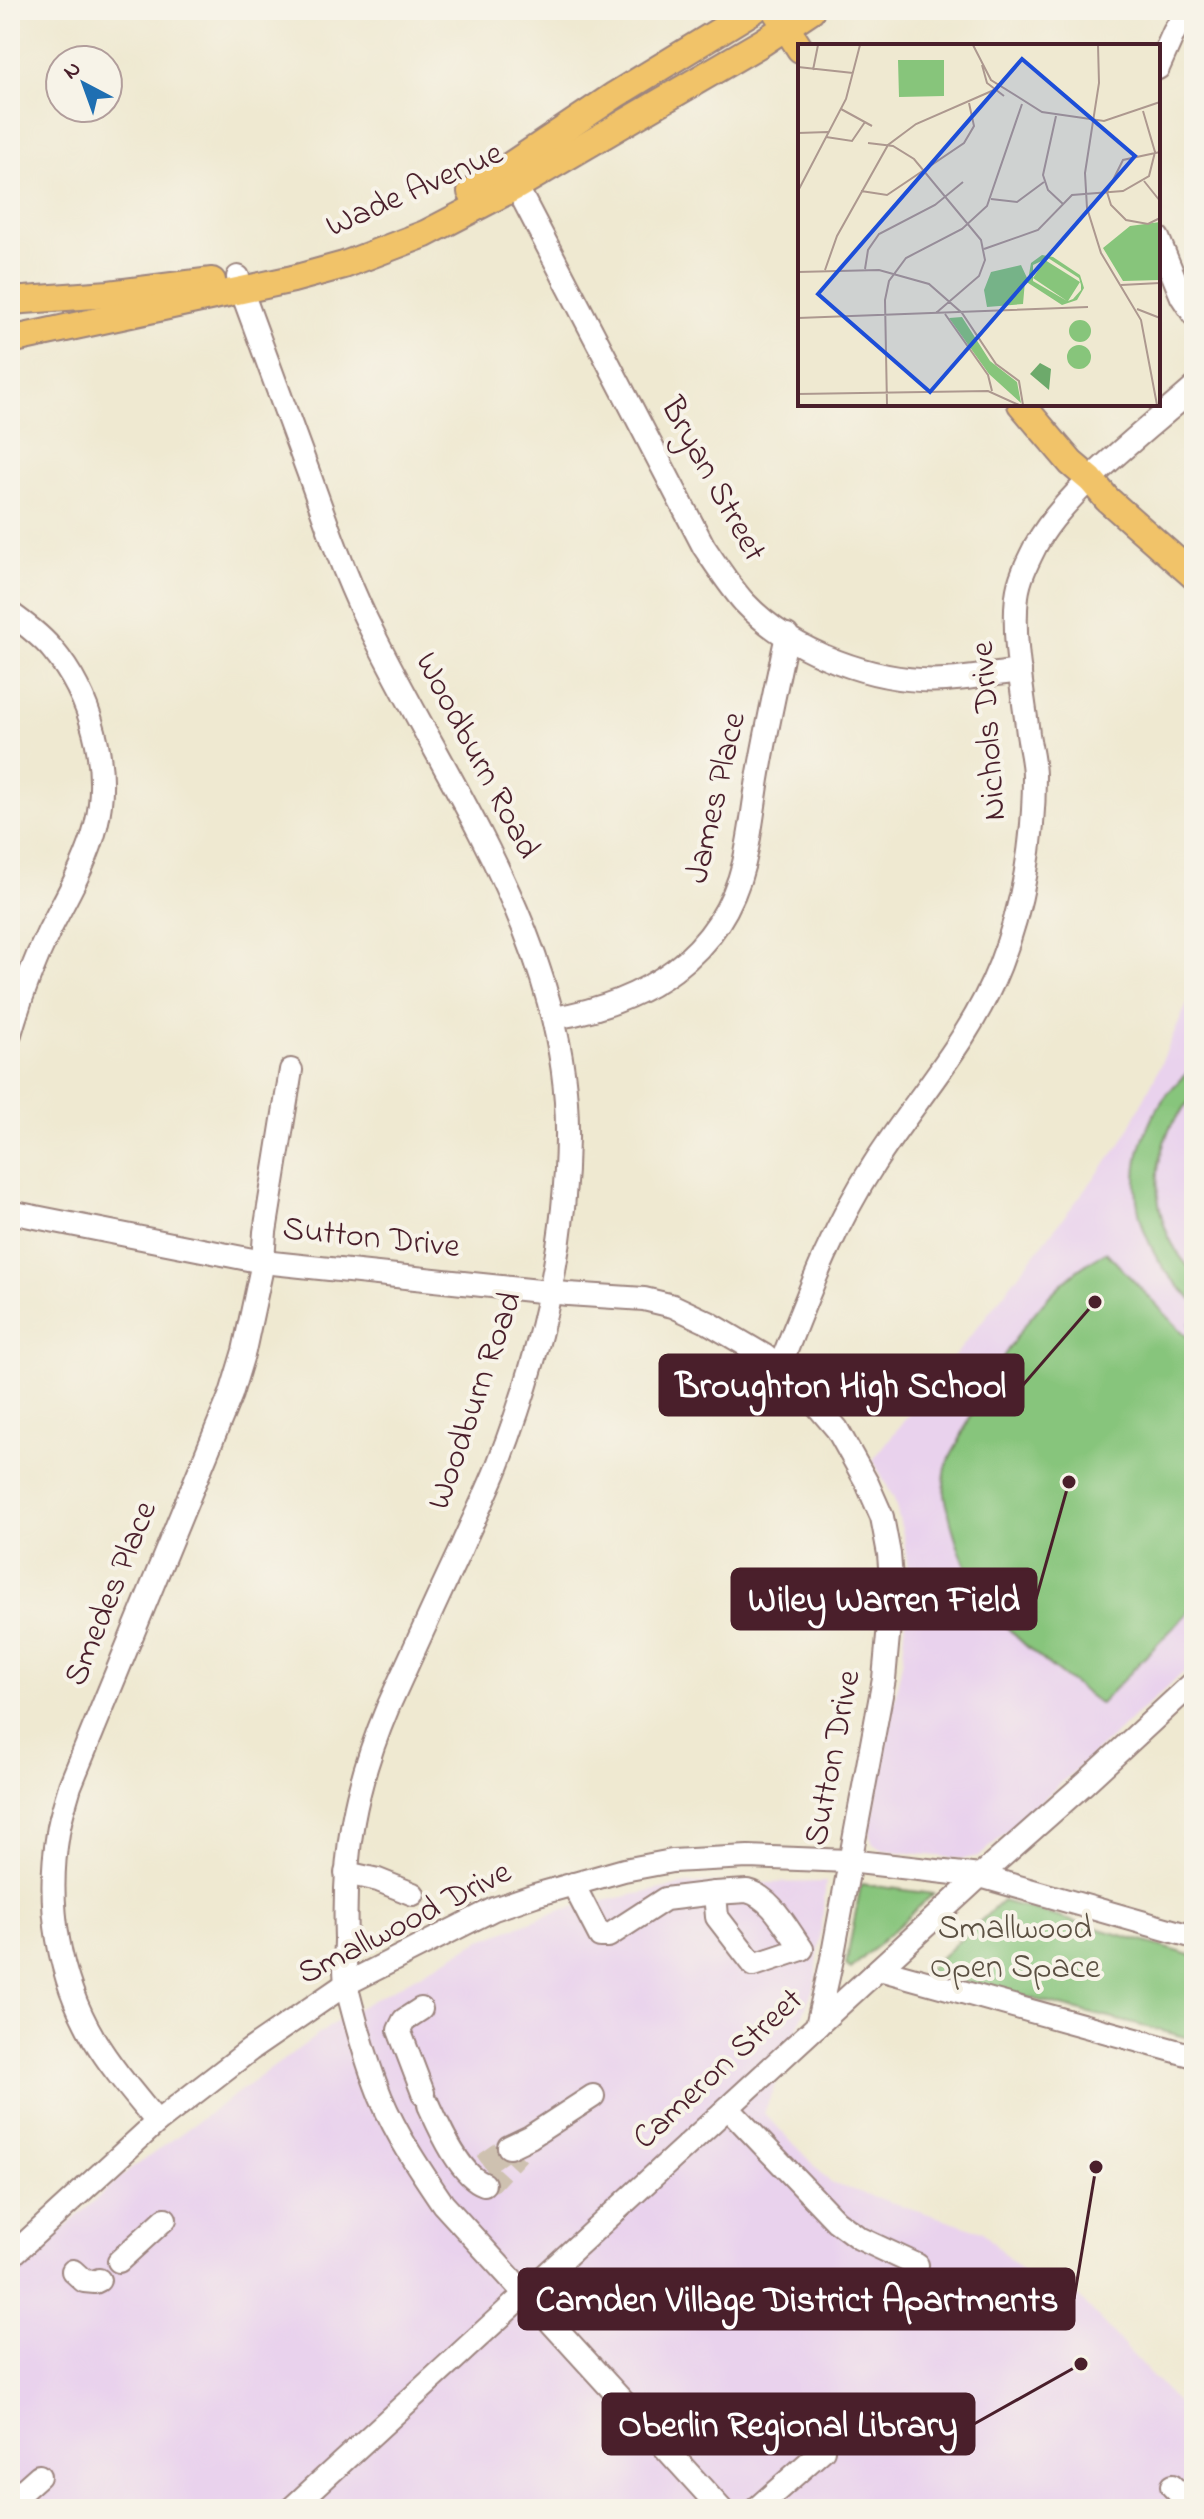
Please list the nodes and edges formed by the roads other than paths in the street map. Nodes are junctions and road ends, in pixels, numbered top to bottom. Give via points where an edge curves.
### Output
1 (754, 10) edge
2 (811, 10) edge
3 (1187, 10) edge
4 (788, 28) edge
5 (1160, 64) edge
6 (512, 178) junction
7 (1160, 243) edge
8 (240, 284) junction
9 (109, 294) junction
10 (10, 301) edge
11 (1194, 315) edge
12 (10, 323) edge
13 (10, 340) edge
14 (1194, 388) edge
15 (1023, 406) edge
16 (1091, 480) junction
17 (1194, 576) edge
18 (10, 613) edge
19 (787, 635) junction
20 (1020, 671) junction
21 (554, 1018) junction
22 (10, 1034) edge
23 (291, 1070) dead end
24 (10, 1212) edge
25 (263, 1262) junction
26 (550, 1292) junction
27 (780, 1366) junction
28 (1194, 1682) edge
29 (849, 1861) junction
30 (346, 1873) junction
31 (980, 1876) junction
32 (573, 1884) junction
33 (715, 1893) junction
34 (413, 1894) dead end
35 (1194, 1937) edge
36 (802, 1949) junction
37 (832, 1959) junction
38 (879, 1969) junction
39 (346, 1984) junction
40 (421, 2009) dead end
41 (817, 2026) junction
42 (1194, 2056) edge
43 (593, 2096) dead end
44 (728, 2108) junction
45 (157, 2122) junction
46 (519, 2145) tunnel mouth
47 (478, 2174) dead end
48 (165, 2219) dead end
49 (10, 2257) edge
50 (119, 2261) dead end
51 (917, 2265) dead end
52 (73, 2271) dead end
53 (99, 2280) dead end
54 (524, 2294) junction
55 (823, 2450) dead end
56 (39, 2476) dead end
57 (1172, 2486) dead end
58 (12, 2500) edge
59 (291, 2509) edge
60 (721, 2509) edge
61 (756, 2509) edge
62 (1194, 2509) edge

1 - 6 main road, Wade Avenue via 615,95
2 - 4 main road, Wade Avenue
3 - 5 street
4 - 6 main road, Wade Avenue
6 - 8 main road, Wade Avenue via 425,234 306,276
6 - 19 street, Bryan Street via 704,547 745,603
7 - 11 street
8 - 9 main road, Wade Avenue
8 - 13 main road, Wade Avenue
8 - 21 street, Woodburn Road via 339,558 504,880 528,934
9 - 10 main road, Wade Avenue
9 - 12 main road
14 - 16 street, Nichols Drive
15 - 16 main road
16 - 17 main road
16 - 20 street, Nichols Drive via 1050,524 1020,580
18 - 22 street via 50,646 74,681 93,726 101,775 90,846
19 - 20 street, Bryan Street via 824,657 886,675 945,680
19 - 21 street, James Place via 743,863 728,905 702,944 668,976 608,1005
20 - 27 street, Nichols Drive via 1034,773 1031,838 1001,964 973,1021 845,1213
21 - 26 street, Woodburn Road via 568,1136
23 - 25 street, Smedes Place
24 - 25 street, Sutton Drive
25 - 26 street, Sutton Drive
25 - 45 street, Smedes Place via 231,1394 70,1786 58,1830 55,1920 70,1987 95,2041
26 - 27 street, Sutton Drive via 673,1306
26 - 30 street, Woodburn Road via 498,1465 371,1748 349,1833
27 - 29 street, Sutton Drive via 851,1450 882,1517 889,1554 892,1592 884,1679
28 - 31 street, Cameron Street
29 - 31 street, Smallwood Drive
29 - 32 street, Smallwood Drive via 672,1861
29 - 37 street, Sutton Drive
30 - 34 street
30 - 39 street, Woodburn Road
31 - 35 street, Smallwood Drive
31 - 38 street, Cameron Street
32 - 33 street via 600,1936 665,1899
32 - 39 street, Smallwood Drive via 494,1909
33 - 36 street via 758,1894
33 - 36 street via 717,1917 754,1965
36 - 37 street
37 - 41 street, Sutton Drive
38 - 41 street, Cameron Street
38 - 42 street
39 - 45 street, Smallwood Drive
39 - 54 street, Woodburn Road via 372,2073 407,2150 443,2204
40 - 47 street via 399,2030 456,2157
41 - 44 street, Cameron Street
43 - 46 street
44 - 51 street via 836,2221
44 - 54 street, Cameron Street
45 - 49 street, Smallwood Drive
48 - 50 street
52 - 53 street via 84,2281
54 - 59 street, Cameron Street
54 - 60 street, Woodburn Road
55 - 61 street
56 - 58 street
57 - 62 street

